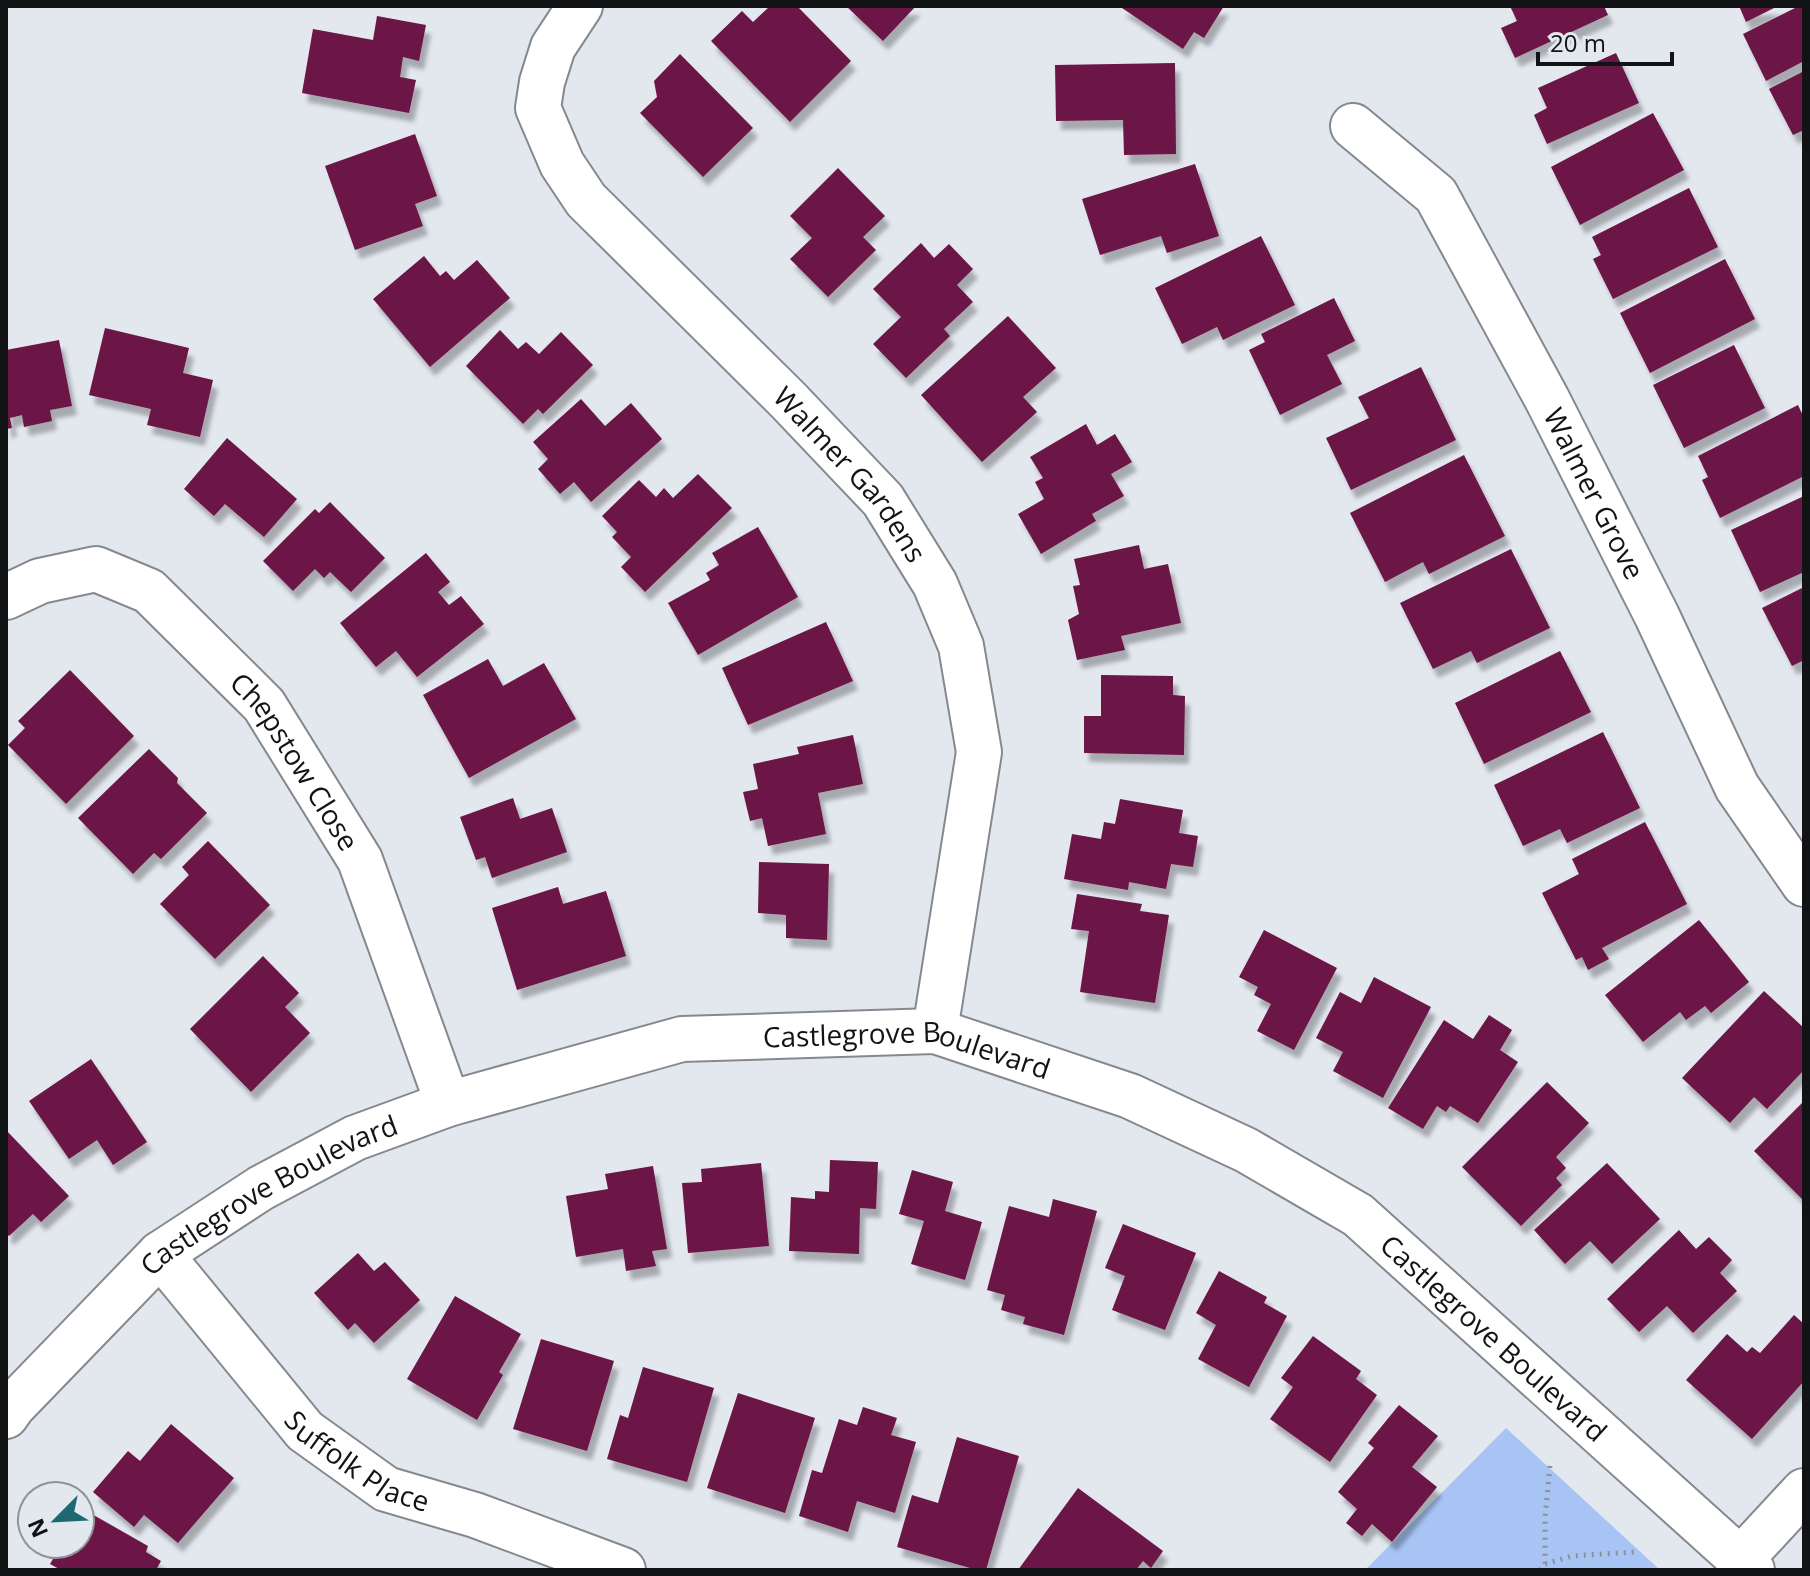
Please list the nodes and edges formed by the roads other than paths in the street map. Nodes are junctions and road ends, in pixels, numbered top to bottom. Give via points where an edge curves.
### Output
1 (580, 6) edge
2 (1353, 126) dead end
3 (6, 597) edge
4 (1804, 884) edge
5 (935, 1031) junction
6 (448, 1104) junction
7 (160, 1254) junction
8 (6, 1416) edge
9 (1804, 1491) edge
10 (1746, 1565) edge
11 (623, 1570) edge

1 - 5 street, Walmer Gardens via 553,47 538,108 562,164 586,200 883,500 935,584 961,646 979,752
2 - 4 street, Walmer Grove via 1436,195 1547,399 1737,787
3 - 6 street, Chepstow Close via 40,581 96,569 149,591 264,705 360,860
5 - 6 street, Castlegrove Boulevard via 682,1039
5 - 10 street, Castlegrove Boulevard via 1130,1096 1246,1150 1358,1215
6 - 7 street, Castlegrove Boulevard via 355,1138 261,1188
7 - 8 street, Castlegrove Boulevard
7 - 11 street, Suffolk Place via 305,1431 386,1489 475,1515
9 - 10 street

